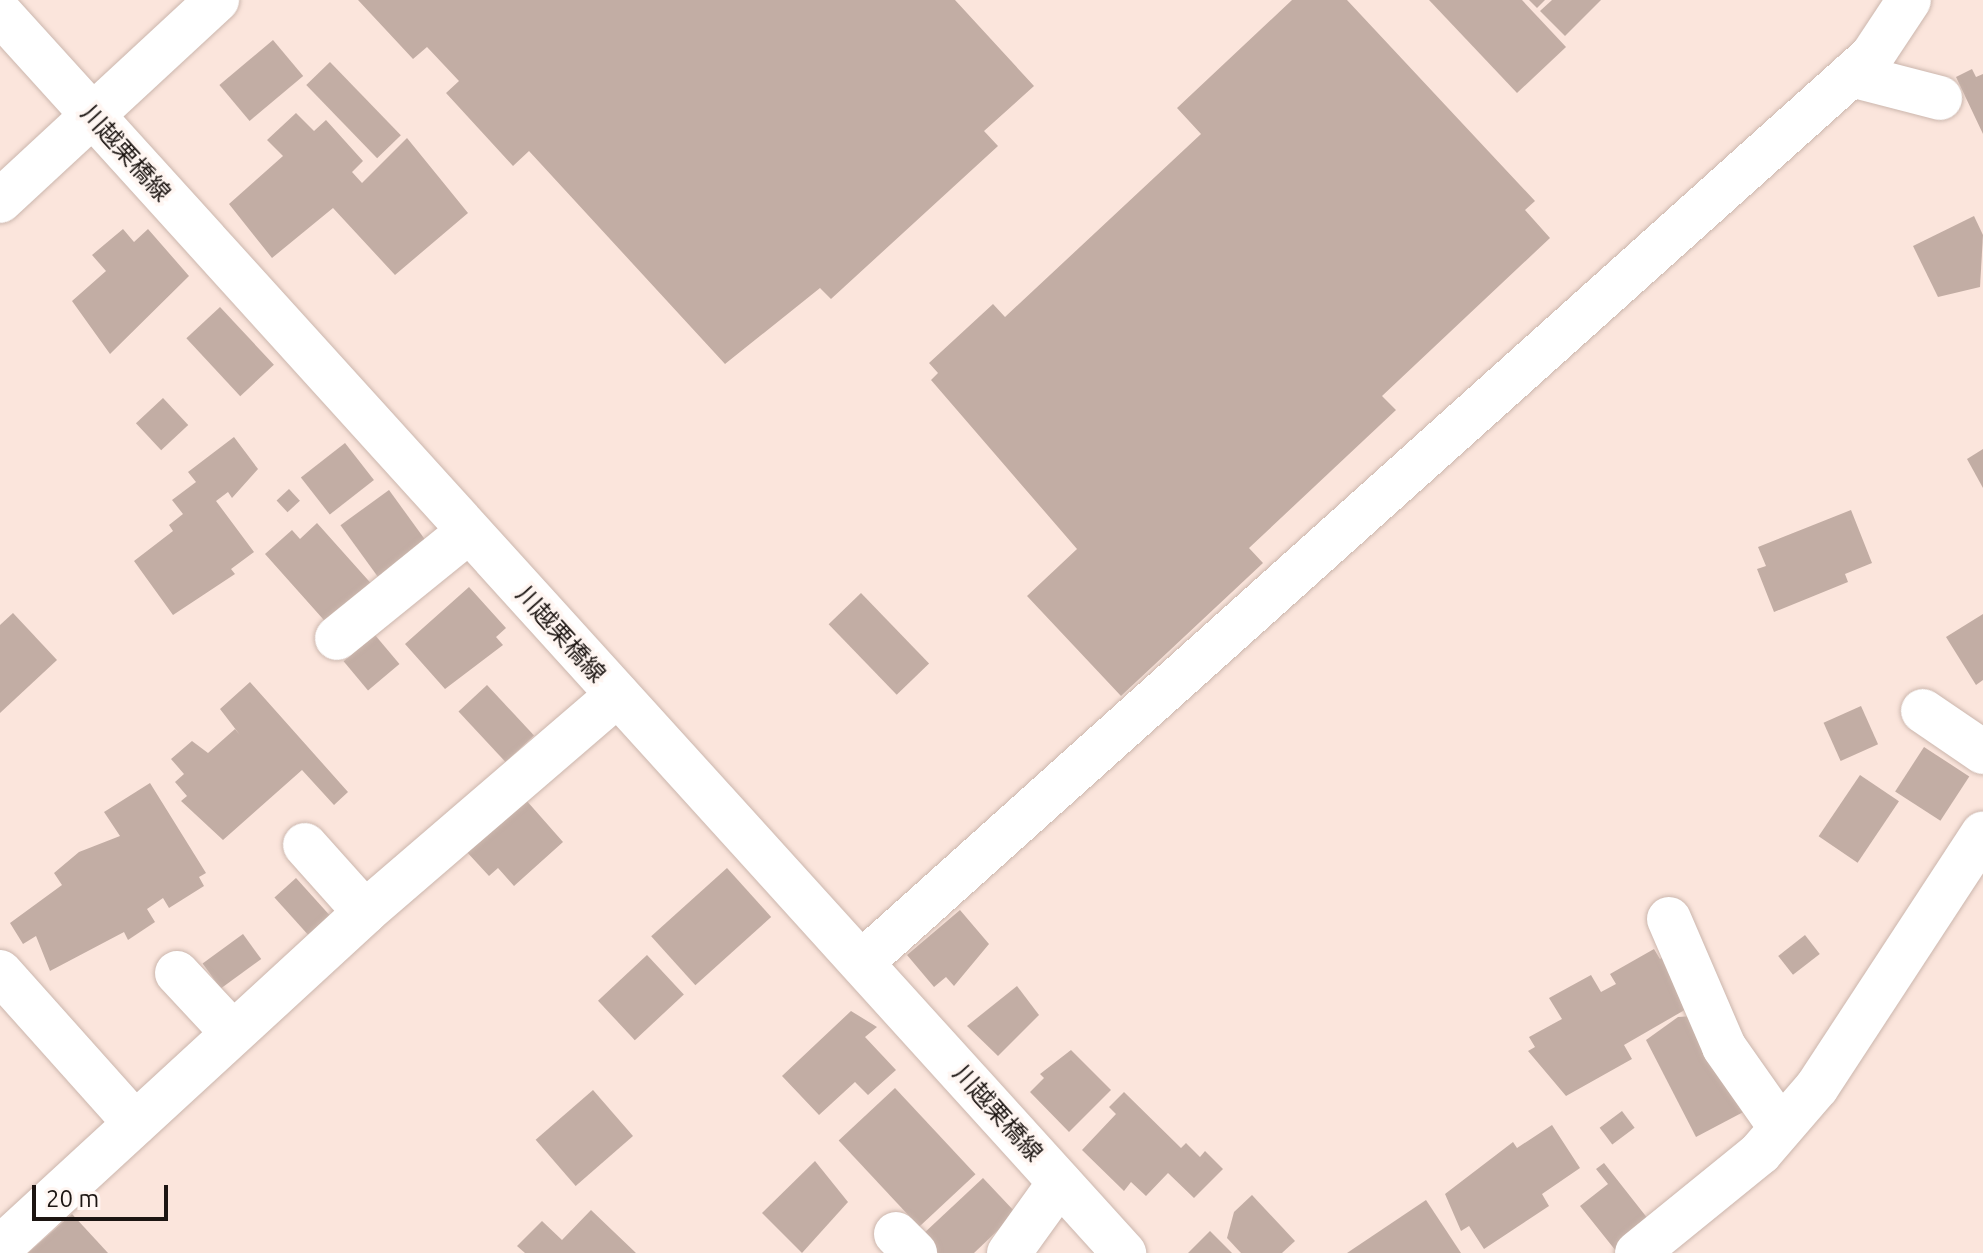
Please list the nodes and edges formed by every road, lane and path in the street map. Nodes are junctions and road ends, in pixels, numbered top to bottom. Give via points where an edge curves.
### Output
1 (217, 0) edge
2 (1909, 0) edge
3 (0, 13) edge
4 (1851, 75) junction
5 (1940, 98) dead end
6 (93, 116) junction
7 (0, 201) edge
8 (468, 532) junction
9 (337, 638) dead end
10 (617, 695) junction
11 (1923, 711) dead end
12 (1983, 752) edge
13 (1983, 833) edge
14 (305, 845) dead end
15 (365, 912) junction
16 (1669, 919) dead end
17 (862, 962) junction
18 (0, 972) edge
19 (177, 973) dead end
20 (233, 1033) junction
21 (135, 1123) junction
22 (1781, 1128) junction
23 (1060, 1182) junction
24 (0, 1248) edge
25 (1009, 1253) edge
26 (1124, 1253) edge
27 (1637, 1253) edge

1 - 6 street
2 - 4 street
3 - 6 street, 川越栗橋線
4 - 5 street
4 - 17 street
6 - 7 street
6 - 8 street, 川越栗橋線
8 - 9 street
8 - 10 street, 川越栗橋線
10 - 15 street
10 - 17 street, 川越栗橋線
11 - 12 street
13 - 22 street via 1887,989
14 - 15 street
15 - 20 street
16 - 22 street via 1724,1047
17 - 23 street, 川越栗橋線
18 - 21 street
19 - 20 street
20 - 21 street
21 - 24 street
22 - 27 street
23 - 25 street
23 - 26 street, 川越栗橋線

